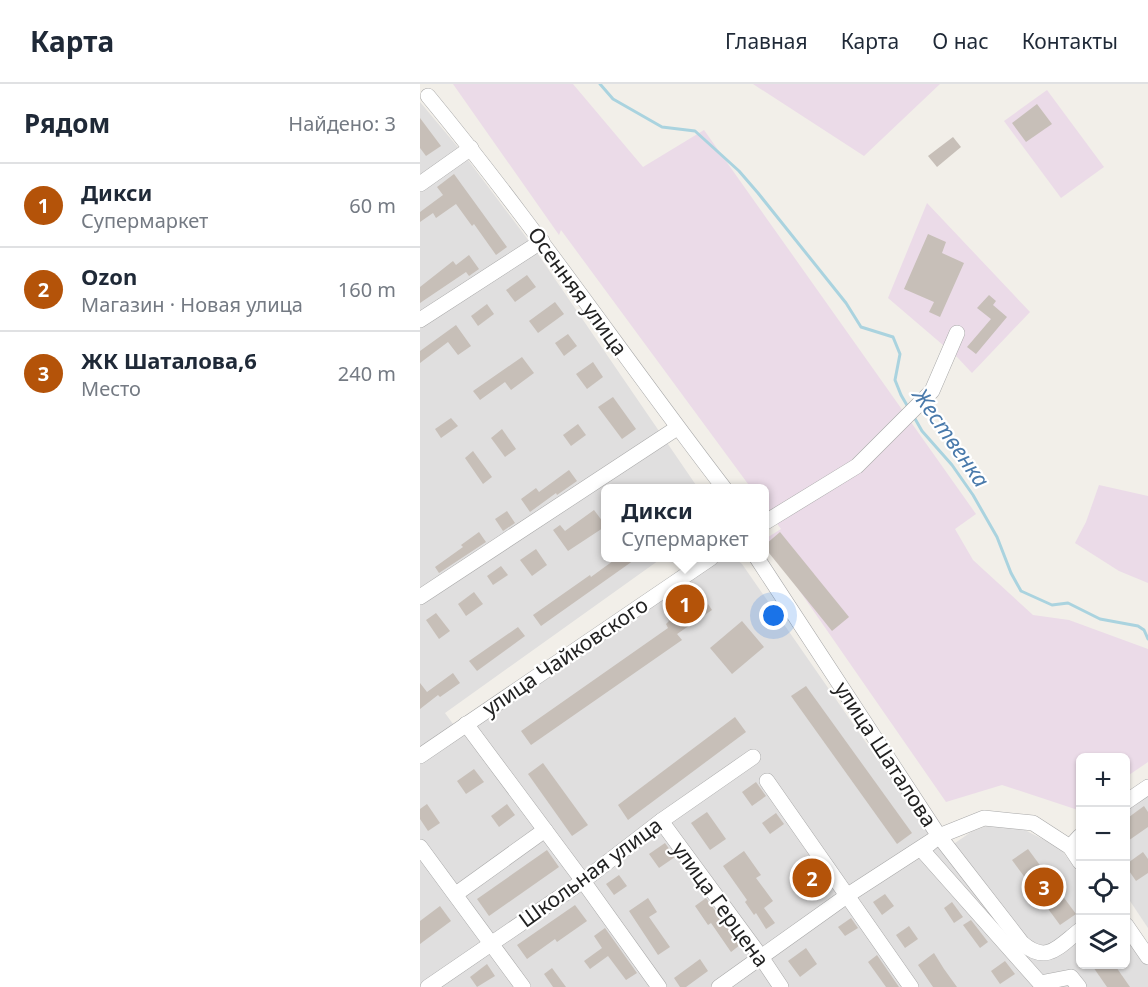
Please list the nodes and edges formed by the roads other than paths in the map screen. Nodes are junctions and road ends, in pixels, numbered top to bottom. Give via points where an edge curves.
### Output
1 (428, 96) dead end
2 (471, 148) junction
3 (420, 184) edge
4 (542, 241) junction
5 (420, 320) edge
6 (957, 333) dead end
7 (677, 428) junction
8 (720, 484) edge
9 (769, 521) edge
10 (705, 562) edge
11 (761, 562) edge
12 (420, 597) edge
13 (466, 724) junction
14 (420, 756) edge
15 (753, 757) dead end
16 (766, 781) dead end
17 (1148, 787) edge
18 (1130, 799) edge
19 (661, 821) junction
20 (546, 830) junction
21 (939, 836) junction
22 (1075, 841) edge
23 (420, 846) edge
24 (583, 881) junction
25 (456, 894) junction
26 (848, 895) junction
27 (1130, 932) edge
28 (1076, 933) edge
29 (492, 943) junction
30 (761, 957) junction
31 (1148, 957) edge
32 (1037, 985) edge
33 (428, 987) edge
34 (523, 987) edge
35 (659, 987) edge
36 (718, 987) edge
37 (781, 987) edge
38 (911, 987) edge
39 (1078, 987) edge

1 - 2 street, Осенняя улица
2 - 3 street
2 - 4 street, Осенняя улица
4 - 5 street
4 - 7 street, Осенняя улица
6 - 9 street via 932,391 857,466
7 - 8 street, Осенняя улица
7 - 12 street
10 - 13 street, улица Чайковского
11 - 21 street, улица Шаталова
13 - 14 street, улица Чайковского
13 - 20 street
15 - 19 street, Школьная улица
16 - 26 street
17 - 18 street
19 - 24 street, Школьная улица
19 - 30 street, улица Герцена
20 - 24 street
20 - 25 street
21 - 22 street via 984,818 1033,823
21 - 26 street
21 - 28 street via 1031,951 1051,952
21 - 32 street, улица Шаталова via 922,850
23 - 25 street
24 - 29 street, Школьная улица
24 - 35 street
25 - 29 street
26 - 30 street
26 - 38 street
27 - 31 street
29 - 33 street, Школьная улица
29 - 34 street
30 - 36 street
30 - 37 street, улица Герцена
32 - 39 street, улица Шаталова via 1071,977

